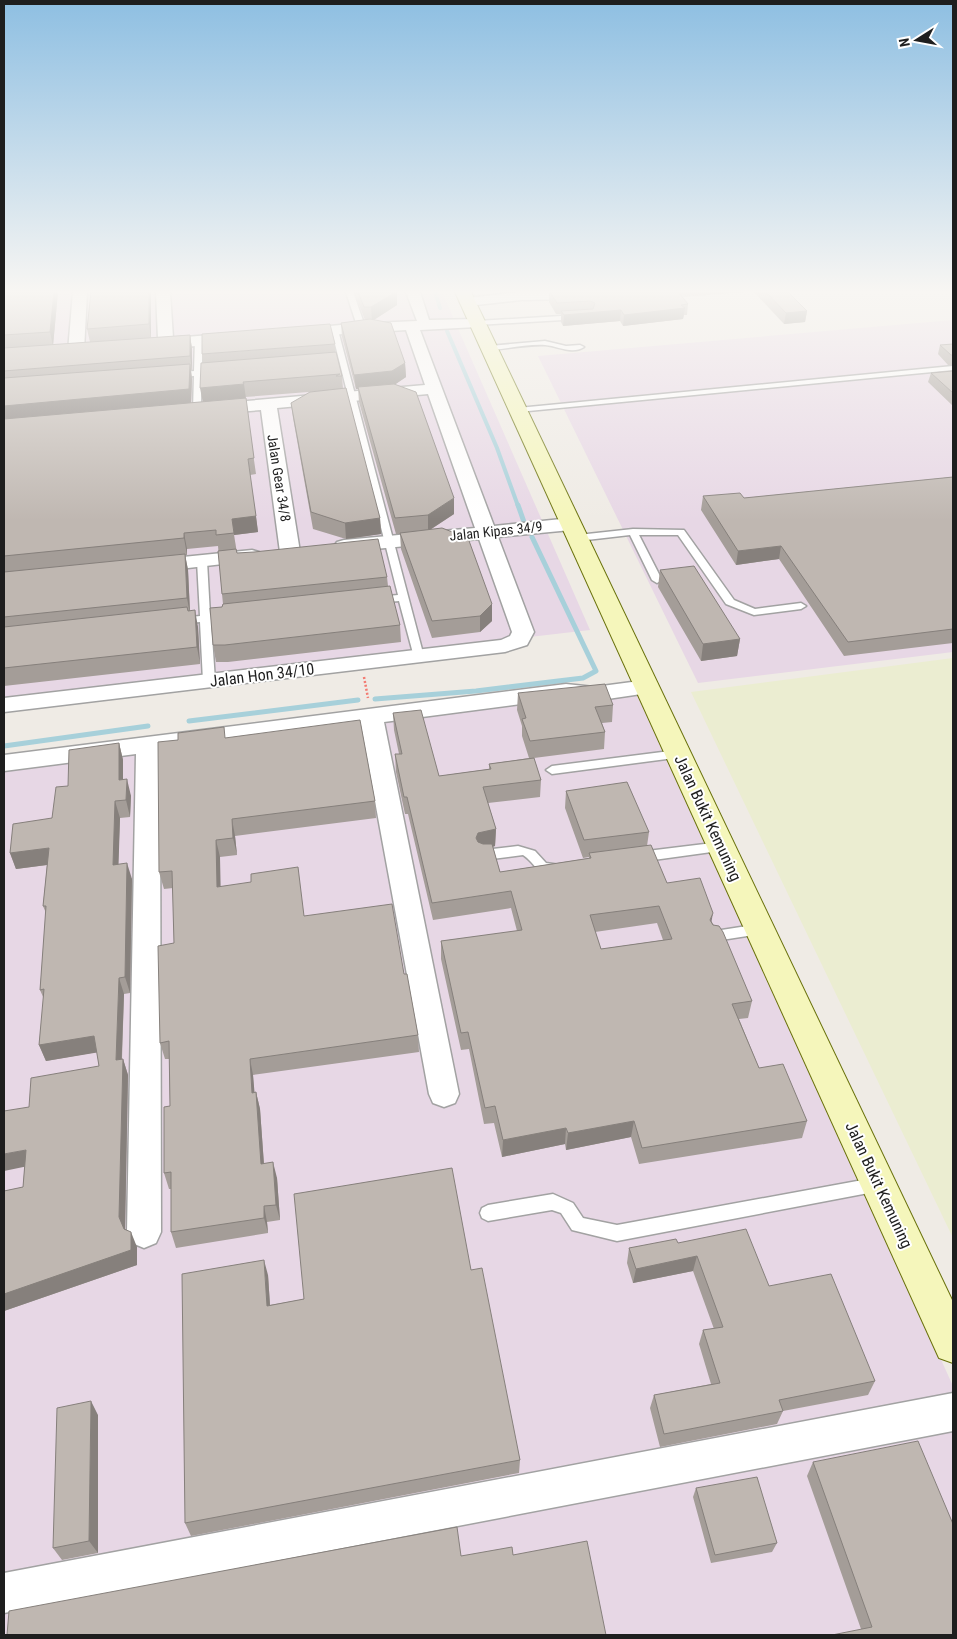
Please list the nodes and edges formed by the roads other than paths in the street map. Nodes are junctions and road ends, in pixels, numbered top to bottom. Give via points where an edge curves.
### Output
1 (198, 368) edge
2 (344, 368) edge
3 (430, 368) edge
4 (499, 368) edge
5 (948, 368) edge
6 (226, 371) edge
7 (198, 374) junction
8 (169, 376) edge
9 (435, 389) junction
10 (351, 396) junction
11 (268, 404) junction
12 (197, 410) junction
13 (518, 410) junction
14 (178, 412) edge
15 (574, 531) junction
16 (488, 532) junction
17 (633, 532) junction
18 (389, 542) junction
19 (330, 548) edge
20 (310, 550) edge
21 (290, 552) junction
22 (202, 561) junction
23 (132, 568) edge
24 (657, 580) dead end
25 (403, 597) junction
26 (364, 601) edge
27 (801, 606) dead end
28 (235, 615) edge
29 (205, 619) junction
30 (167, 623) edge
31 (418, 657) junction
32 (209, 681) junction
33 (647, 687) junction
34 (4, 704) edge
35 (372, 716) junction
36 (148, 745) junction
37 (678, 754) junction
38 (4, 763) edge
39 (552, 770) dead end
40 (721, 847) junction
41 (484, 855) edge
42 (625, 859) edge
43 (568, 867) edge
44 (760, 929) junction
45 (714, 936) edge
46 (444, 1094) dead end
47 (878, 1184) junction
48 (488, 1213) dead end
49 (144, 1232) dead end
50 (953, 1344) edge
51 (953, 1412) edge
52 (4, 1593) edge

1 - 7 lane
2 - 10 lane
3 - 9 street
4 - 13 main road, Jalan Bukit Kemuning
5 - 13 lane
6 - 7 lane
7 - 8 lane
7 - 12 lane
9 - 10 street
9 - 16 street
10 - 11 street
10 - 18 lane
11 - 12 street
11 - 21 street, Jalan Gear 34/8
12 - 14 street
13 - 15 main road, Jalan Bukit Kemuning
15 - 16 street, Jalan Kipas 34/9
15 - 17 lane
15 - 33 main road, Jalan Bukit Kemuning
16 - 18 street, Jalan Kipas 34/9
16 - 31 street, Jalan Hon 34/10 via 523,632 519,640 504,646
17 - 24 lane
17 - 27 lane via 682,532 730,602 754,612
18 - 19 street, Jalan Kipas 34/9
18 - 25 lane
20 - 21 street
21 - 22 street
22 - 23 street
22 - 29 lane
25 - 26 lane
25 - 31 lane
28 - 29 lane
29 - 30 lane
29 - 32 lane
31 - 32 street, Jalan Hon 34/10
32 - 34 street, Jalan Hon 34/10
33 - 35 street via 594,694 566,691
33 - 37 main road, Jalan Bukit Kemuning
35 - 36 street
35 - 46 street
36 - 38 street
36 - 49 street
37 - 39 lane
37 - 40 main road, Jalan Bukit Kemuning
40 - 42 lane
40 - 44 main road, Jalan Bukit Kemuning
41 - 43 lane via 523,851 542,867
44 - 45 lane
44 - 47 main road, Jalan Bukit Kemuning
47 - 48 lane via 617,1233 578,1225 567,1208 553,1202
47 - 50 main road, Jalan Bukit Kemuning
51 - 52 street

